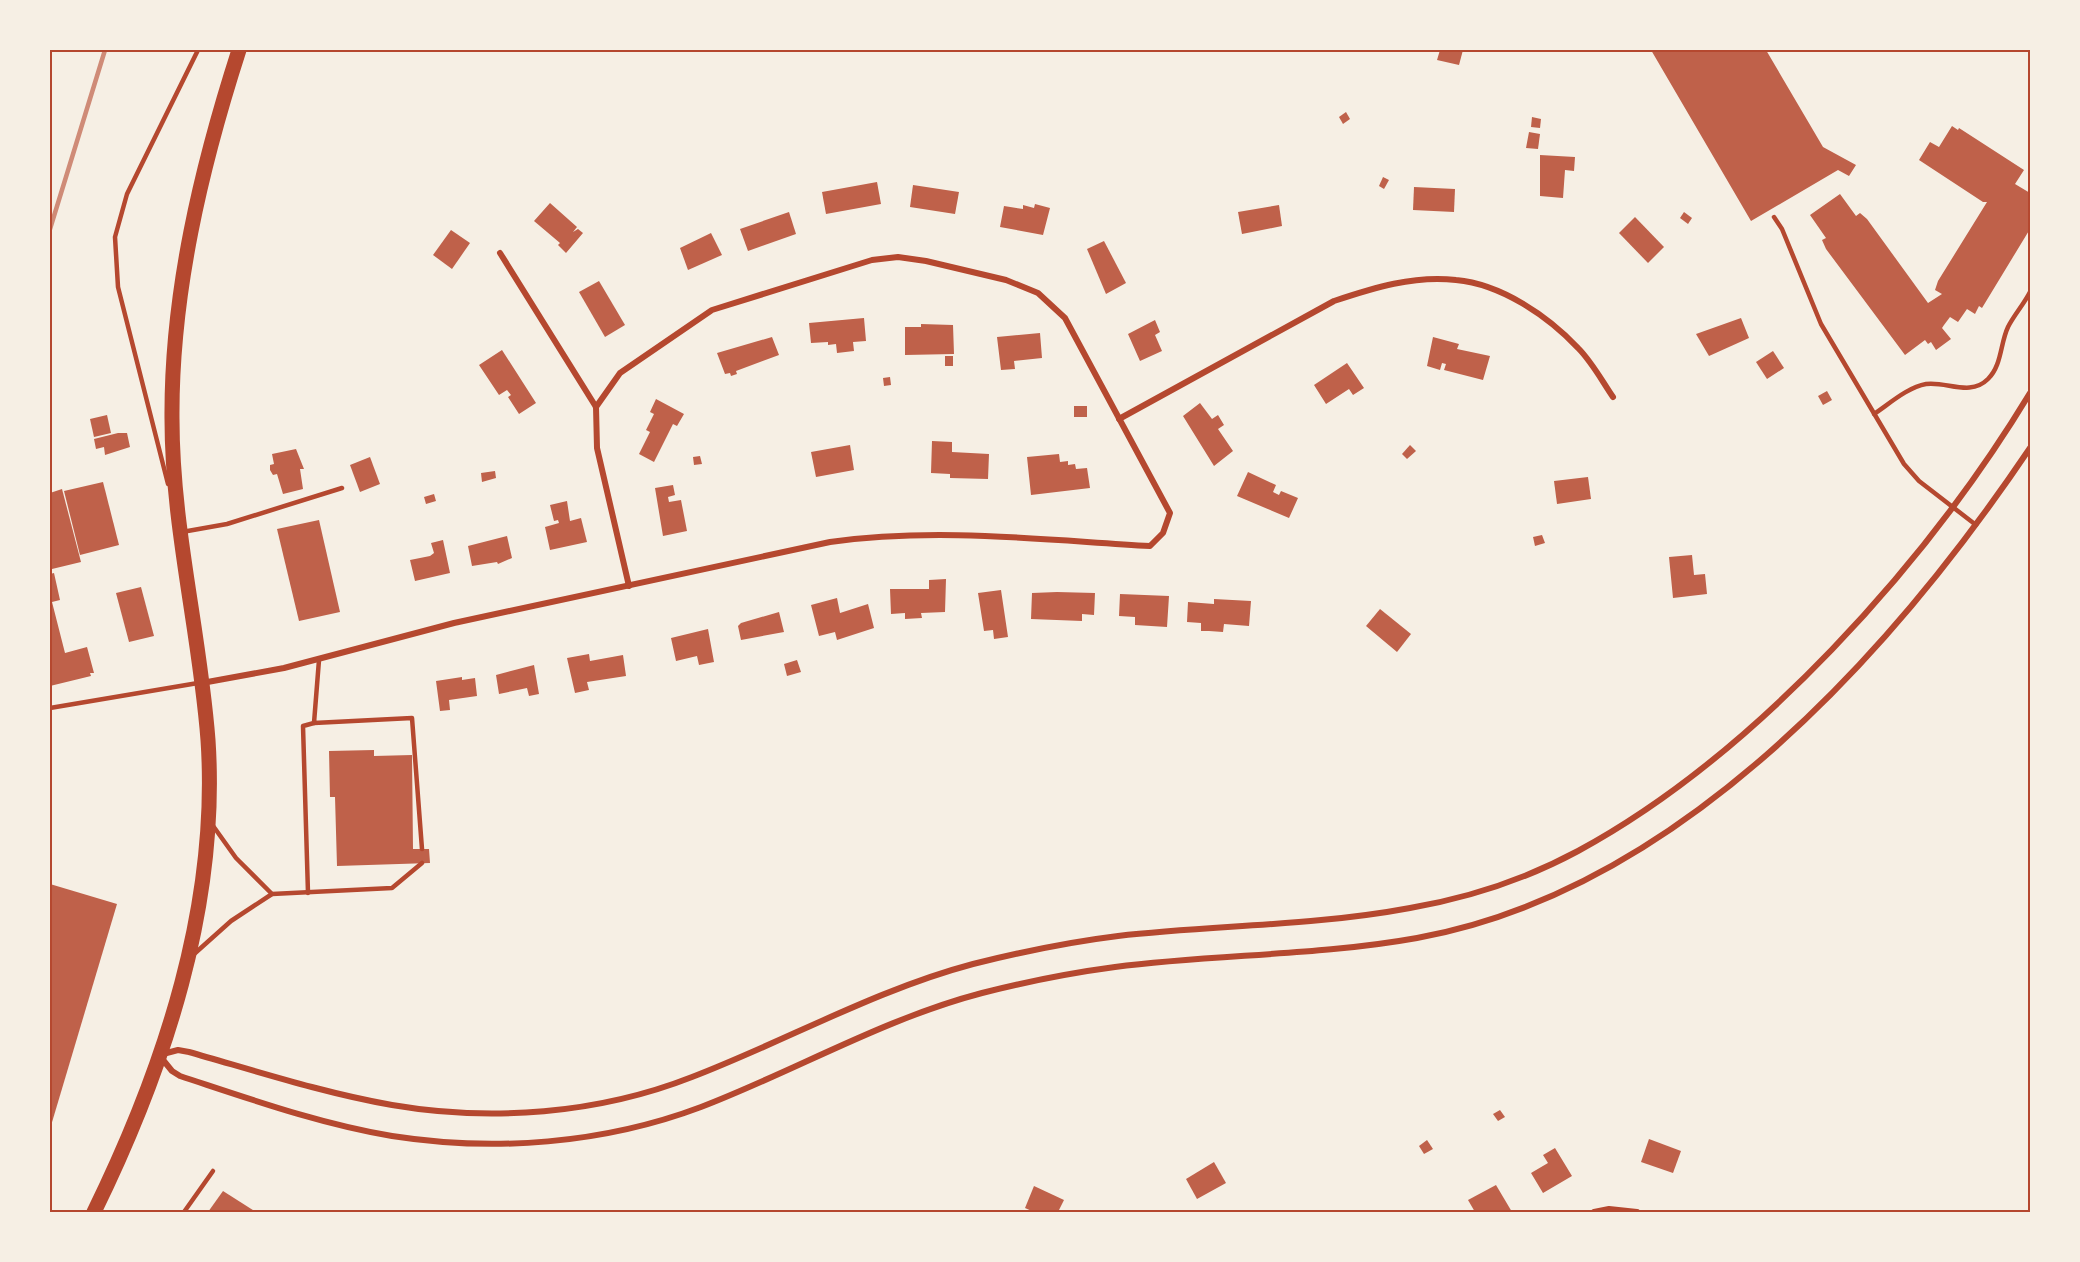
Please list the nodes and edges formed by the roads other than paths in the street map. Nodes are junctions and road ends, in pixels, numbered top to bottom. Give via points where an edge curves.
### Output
1 (198, 50) edge
2 (239, 50) edge
3 (1774, 218) dead end
4 (500, 253) dead end
5 (2031, 292) edge
6 (2031, 393) edge
7 (1613, 397) dead end
8 (596, 407) junction
9 (1874, 414) junction
10 (1119, 419) junction
11 (2031, 448) edge
12 (342, 488) dead end
13 (1952, 507) junction
14 (1976, 525) junction
15 (179, 530) junction
16 (629, 586) junction
17 (319, 660) junction
18 (202, 683) junction
19 (50, 708) edge
20 (314, 723) junction
21 (208, 819) junction
22 (422, 849) dead end
23 (422, 863) dead end
24 (308, 893) junction
25 (272, 894) junction
26 (188, 959) junction
27 (159, 1055) junction
28 (213, 1171) dead end
29 (94, 1212) edge
30 (184, 1212) edge
31 (1594, 1212) edge
32 (1637, 1212) edge

1 - 15 lane via 127,194 114,237 118,286
2 - 15 main road via 203,174 181,301 172,417
3 - 9 lane via 1821,324
4 - 8 street
5 - 9 lane via 2008,326 1997,368 1987,380 1963,388 1924,384
6 - 13 street
7 - 10 street via 1579,349 1541,316 1500,292 1456,280 1412,280 1334,300
8 - 10 street via 620,373 712,310 872,260 898,257 1006,280 1038,292 1065,318
8 - 16 street via 597,448
9 - 13 lane via 1904,464
10 - 16 street via 1170,513 1162,533 1150,546 931,534 876,535
11 - 14 street
12 - 15 lane via 227,524
13 - 14 lane
13 - 27 street via 1842,638 1765,713 1690,778 1651,807 1574,853 1472,893 1369,915 1114,937 969,965 879,996 685,1080 612,1101 558,1110 434,1111 352,1097 189,1052 178,1050
14 - 27 street via 1931,583 1857,666 1785,736 1708,802 1668,832 1588,880 1545,900 1459,929 1373,945 1118,967 1023,984 934,1007 695,1109 607,1133 561,1140 431,1141 345,1126 180,1076
15 - 18 main road
16 - 17 street via 454,623
17 - 18 street
17 - 20 lane
18 - 19 lane
18 - 21 main road via 208,743
20 - 22 lane via 412,718
20 - 24 lane via 303,726
21 - 25 lane via 236,858
21 - 26 main road via 205,865
23 - 24 lane via 392,888
24 - 25 lane
25 - 26 lane via 231,921
26 - 27 main road
27 - 29 main road via 126,1143
28 - 30 lane
31 - 32 street

